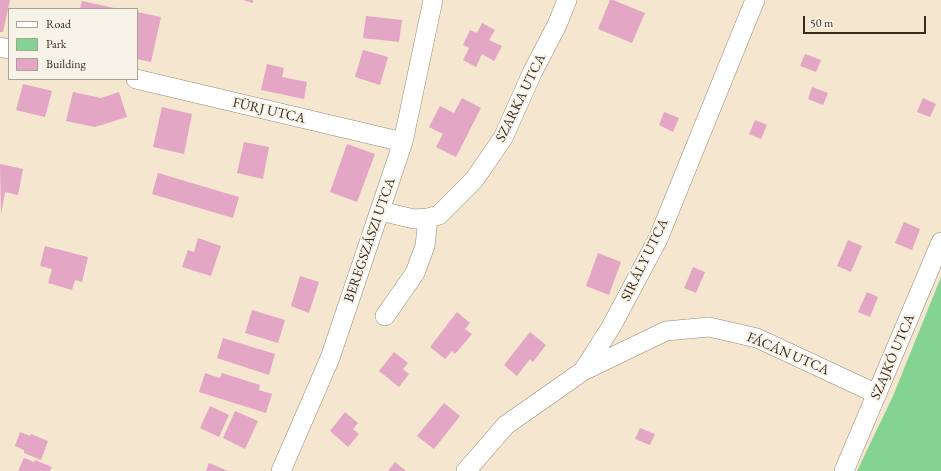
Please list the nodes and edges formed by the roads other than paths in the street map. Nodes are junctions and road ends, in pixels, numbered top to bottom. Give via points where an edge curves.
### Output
1 (433, 0) edge
2 (567, 0) edge
3 (755, 0) edge
4 (138, 79) edge
5 (403, 142) junction
6 (380, 211) junction
7 (428, 218) junction
8 (941, 242) edge
9 (385, 316) dead end
10 (584, 371) junction
11 (877, 394) junction
12 (281, 471) edge
13 (466, 471) edge
14 (844, 471) edge

1 - 5 street, BEREGSZÁSZI UTCA
2 - 7 street, SZARKA UTCA via 503,138 474,180 439,215
3 - 10 street, SIRÁLY UTCA via 658,239 611,327
4 - 5 street, FÜRJ UTCA
5 - 6 street, BEREGSZÁSZI UTCA
6 - 7 street, SZARKA UTCA via 414,219
6 - 12 street, BEREGSZÁSZI UTCA via 330,358
7 - 9 street via 425,246 415,273
8 - 11 street, SZAJKÓ UTCA
10 - 11 street, FÁCÁN UTCA via 666,331 709,327 757,338
10 - 13 street, SIRÁLY UTCA via 506,425
11 - 14 street, SZAJKÓ UTCA

